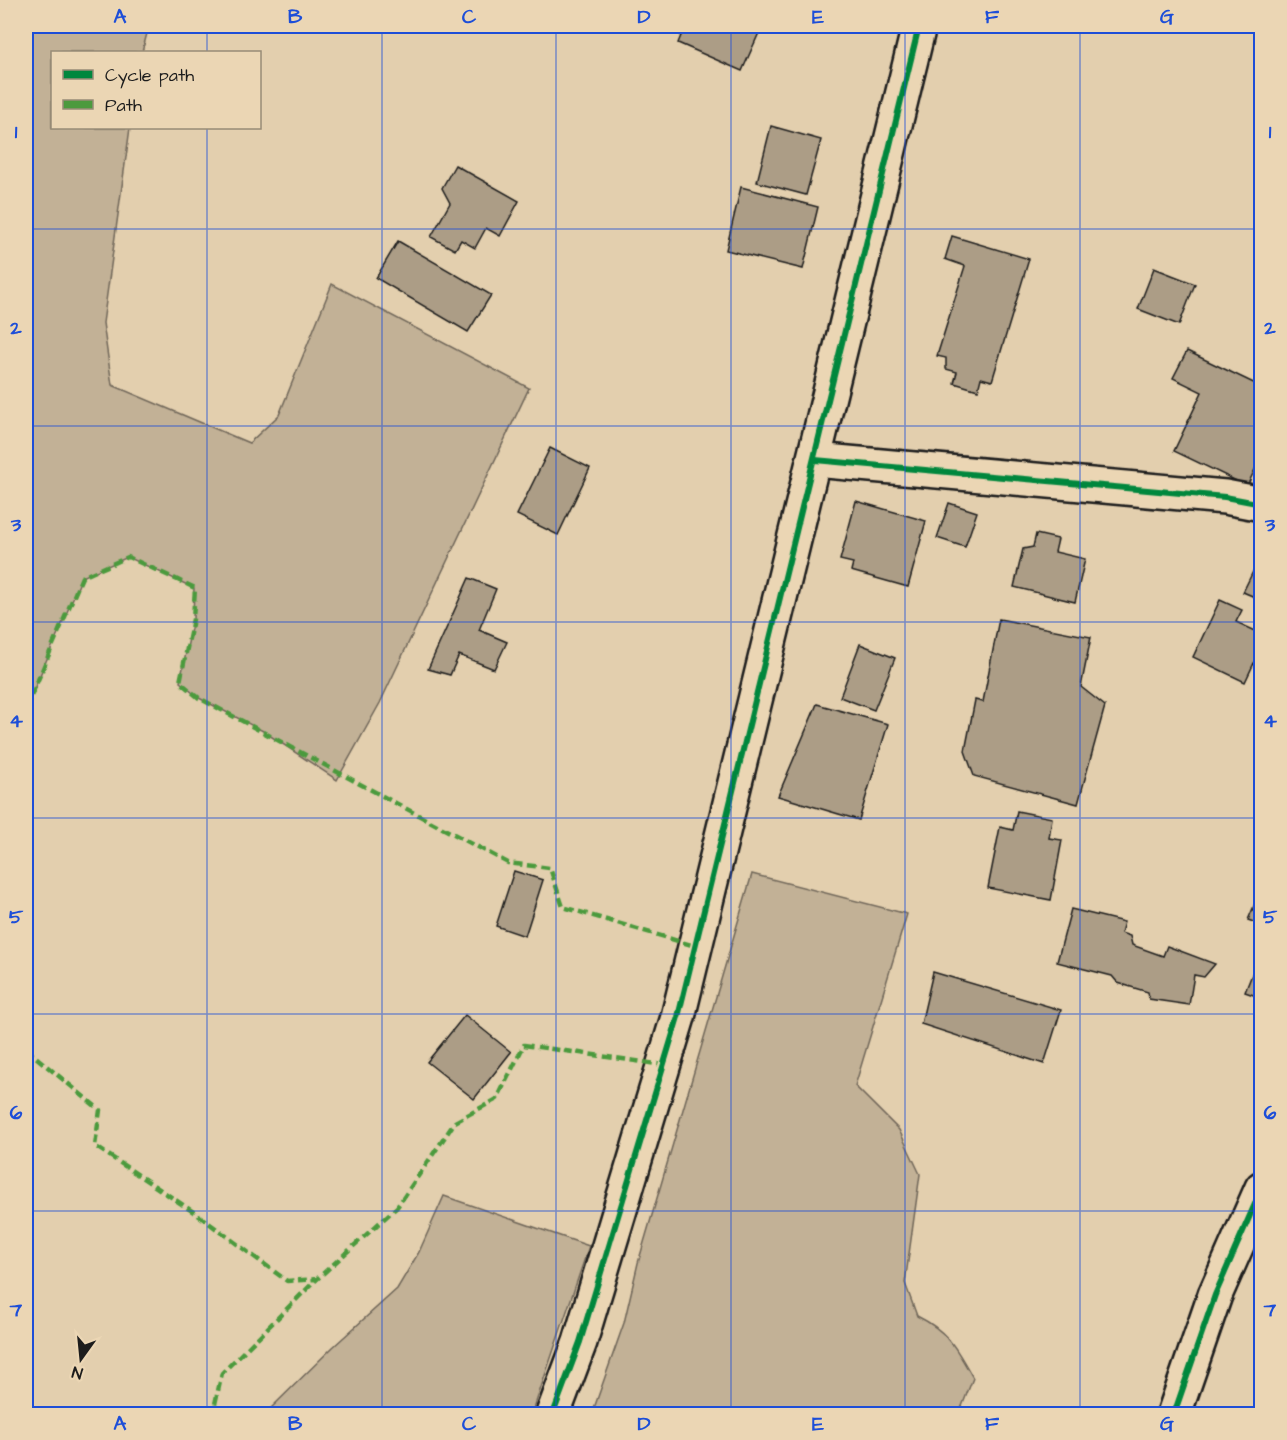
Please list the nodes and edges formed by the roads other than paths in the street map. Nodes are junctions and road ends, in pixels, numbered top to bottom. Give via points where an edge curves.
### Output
1 (919, 26) edge
2 (815, 460) junction
3 (1262, 504) edge
4 (1262, 1188) edge
5 (553, 1414) edge
6 (1174, 1414) edge

1 - 2 street
2 - 3 street via 1225,497
2 - 5 street via 678,1017 580,1342
4 - 6 street via 1215,1295

